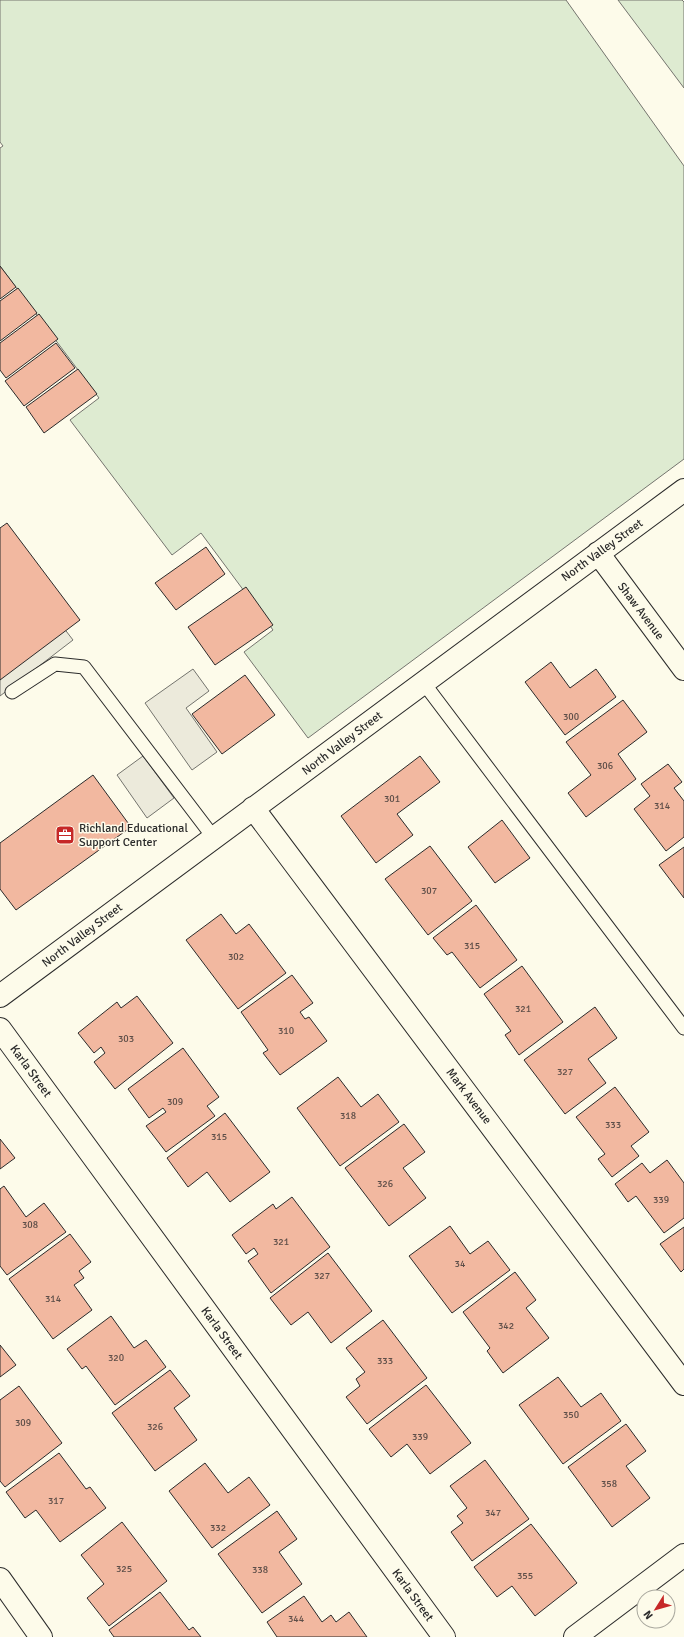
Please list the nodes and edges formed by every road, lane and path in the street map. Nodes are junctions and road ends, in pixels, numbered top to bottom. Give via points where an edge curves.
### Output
1 (684, 490) edge
2 (598, 554) junction
3 (684, 669) edge
4 (423, 682) junction
5 (12, 692) dead end
6 (253, 808) junction
7 (214, 838) junction
8 (0, 996) edge
9 (684, 1028) edge
10 (0, 1029) edge
11 (684, 1384) edge
12 (684, 1555) edge
13 (0, 1579) edge
14 (41, 1637) edge
15 (444, 1637) edge
16 (575, 1637) edge

1 - 2 street, North Valley Street
2 - 3 street, Shaw Avenue
2 - 4 street, North Valley Street
4 - 6 street, North Valley Street
4 - 9 lane
5 - 7 lane via 55,664 84,666
6 - 7 street, North Valley Street
6 - 11 street, Mark Avenue
7 - 8 street, North Valley Street
10 - 15 street, Karla Street
12 - 16 street
13 - 14 street

